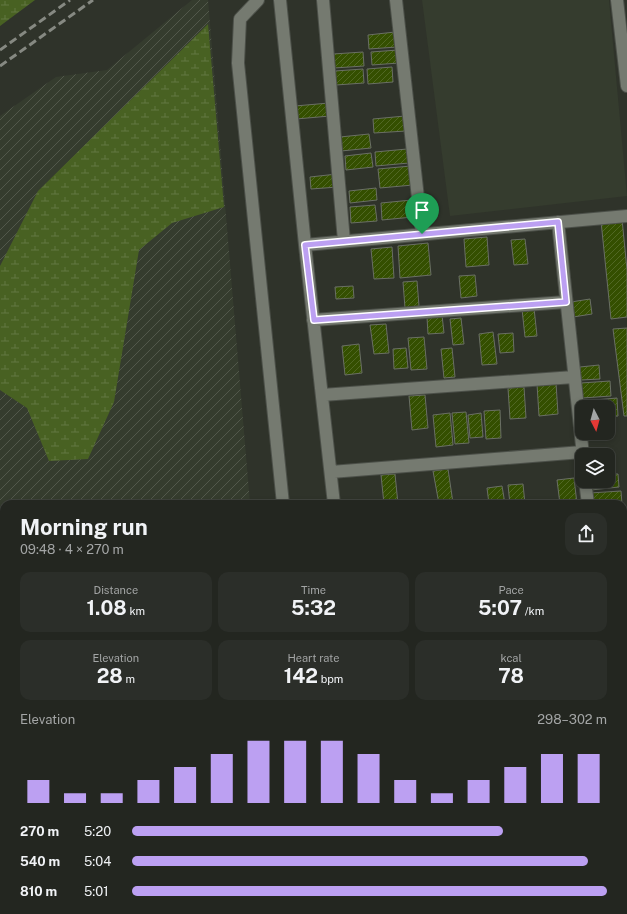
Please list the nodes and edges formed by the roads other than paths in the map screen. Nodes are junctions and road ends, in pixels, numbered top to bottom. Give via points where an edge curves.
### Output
1 (258, 0) edge
2 (280, 0) edge
3 (323, 0) edge
4 (396, 0) edge
5 (617, 0) edge
6 (627, 86) edge
7 (627, 216) edge
8 (558, 222) junction
9 (422, 234) junction
10 (344, 241) junction
11 (305, 245) junction
12 (566, 302) junction
13 (314, 320) junction
14 (574, 377) junction
15 (322, 395) junction
16 (581, 448) edge
17 (575, 454) edge
18 (330, 472) junction
19 (586, 488) edge
20 (283, 500) edge
21 (334, 500) edge
22 (587, 500) edge

1 - 20 street via 240,19 238,63
2 - 11 street
3 - 10 street
4 - 9 street
5 - 6 street
7 - 8 street
8 - 9 street
8 - 12 street
9 - 10 street
10 - 11 street
11 - 13 street
12 - 13 street
12 - 14 street
13 - 15 street
14 - 15 street
14 - 16 street
15 - 18 street
17 - 18 street
18 - 21 street
19 - 22 street

